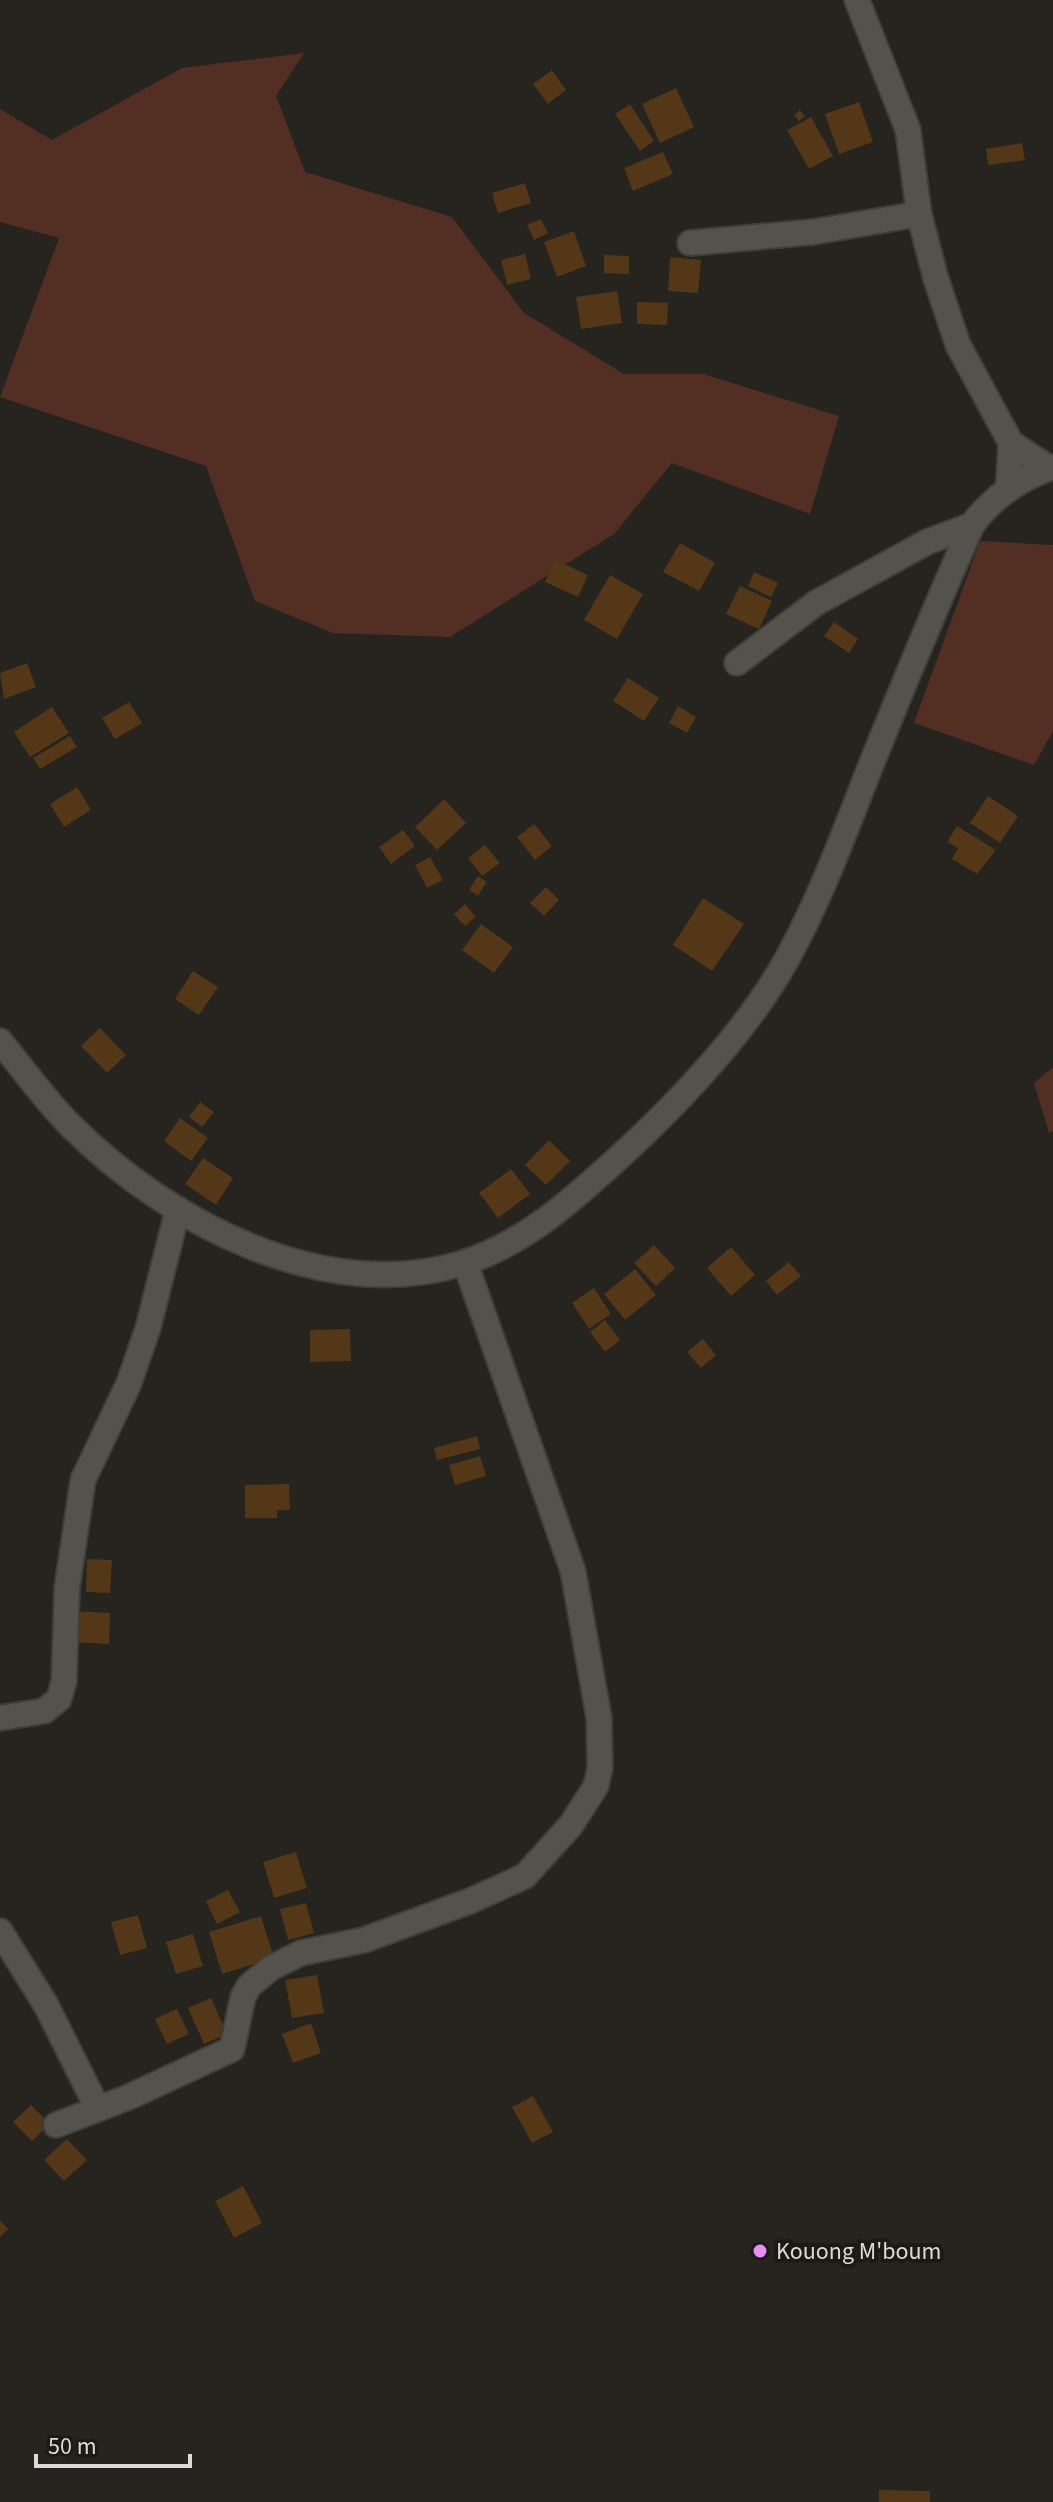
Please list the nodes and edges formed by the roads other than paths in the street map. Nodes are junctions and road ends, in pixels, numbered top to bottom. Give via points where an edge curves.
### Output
1 (857, 0) edge
2 (919, 214) junction
3 (690, 243) dead end
4 (1011, 443) junction
5 (1051, 468) edge
6 (1008, 490) junction
7 (972, 525) junction
8 (737, 663) dead end
9 (0, 1041) edge
10 (178, 1209) junction
11 (465, 1262) junction
12 (0, 1718) edge
13 (0, 1931) edge
14 (98, 2109) junction
15 (56, 2125) dead end

1 - 2 street via 908,130
2 - 3 street via 813,232
2 - 4 street via 958,345
4 - 5 street
4 - 6 street
5 - 6 street
6 - 7 street
7 - 8 street via 927,542 816,603
7 - 11 street via 826,878 778,973 716,1056 655,1124 560,1209
9 - 10 street via 69,1124
10 - 11 street via 255,1247 311,1267 357,1275 410,1275
10 - 12 street via 129,1383 83,1480 67,1588 59,1699 44,1711
11 - 14 street via 573,1571 599,1718 596,1786 571,1825 525,1876 364,1940 301,1953 271,1968 243,1997 232,2049
13 - 14 street via 46,2005
14 - 15 street

